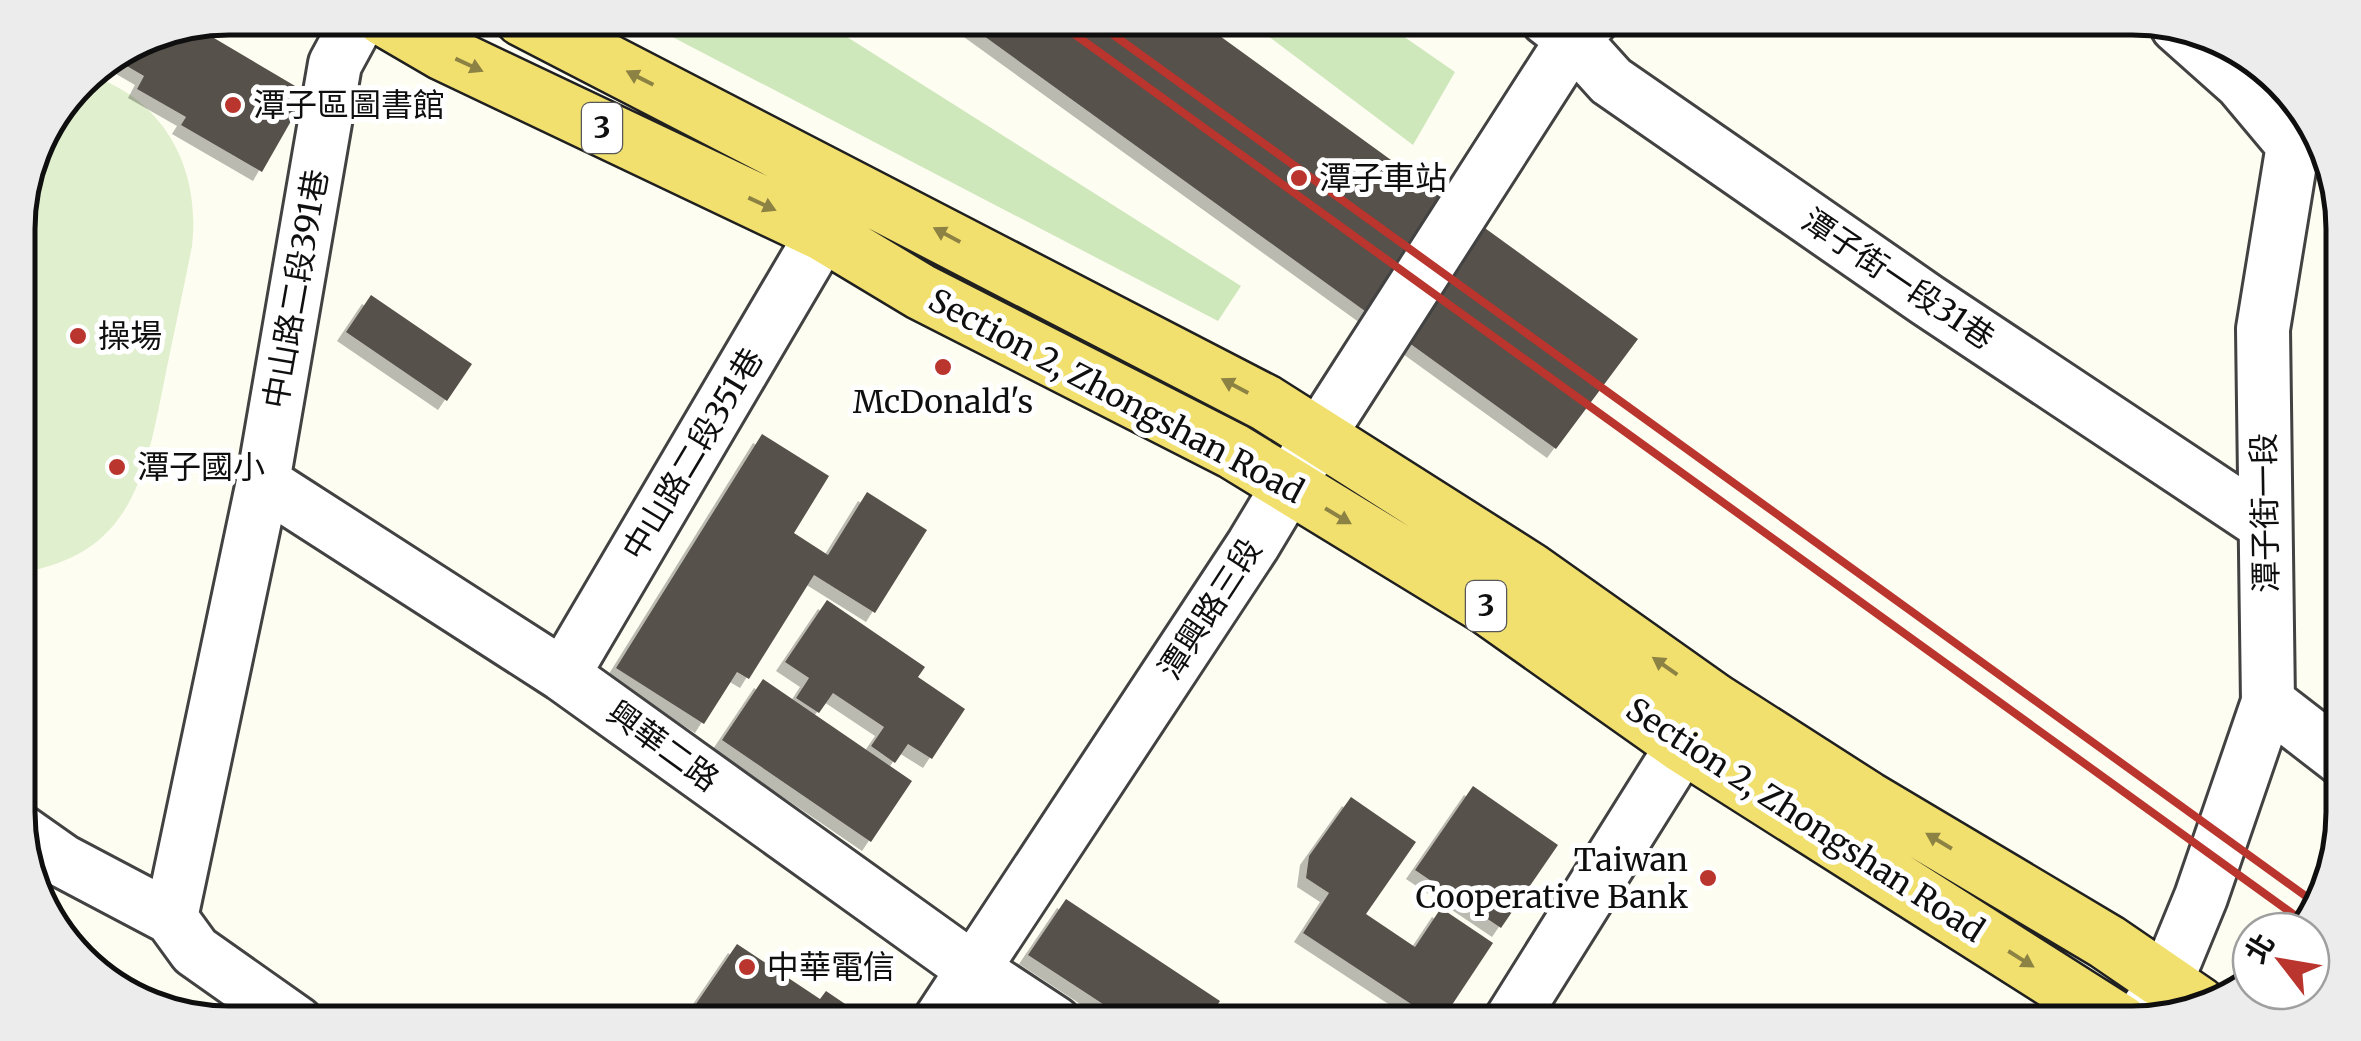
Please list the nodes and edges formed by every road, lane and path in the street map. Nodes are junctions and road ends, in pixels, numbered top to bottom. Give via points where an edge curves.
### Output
1 (351, 35) edge
2 (413, 35) edge
3 (555, 35) edge
4 (1564, 35) edge
5 (1577, 35) edge
6 (2202, 49) edge
7 (2306, 146) edge
8 (823, 233) junction
9 (1319, 435) junction
10 (263, 482) junction
11 (1288, 486) junction
12 (2264, 524) junction
13 (563, 675) junction
14 (2268, 702) junction
15 (1683, 745) junction
16 (2326, 747) edge
17 (38, 843) edge
18 (171, 918) junction
19 (974, 969) junction
20 (2167, 1003) edge
21 (271, 1006) edge
22 (949, 1006) edge
23 (1029, 1006) edge
24 (1520, 1006) edge
25 (2094, 1006) edge

1 - 10 street, 中山路二段391巷 via 335,64
2 -> 8 main road, Section 2, Zhongshan Road / 3
9 -> 3 main road, Section 2, Zhongshan Road / 3
4 - 9 street, 潭興路三段
5 - 12 street, 潭子街一段31巷 via 1611,80
6 - 7 street, 潭子街一段
7 - 12 street, 潭子街一段 via 2263,329
8 - 11 main road, Section 2, Zhongshan Road / 3
8 - 13 street, 中山路二段351巷
9 - 11 street, 潭興路三段
20 -> 9 main road, Section 2, Zhongshan Road / 3 via 1530,570
10 - 13 street, 興華二路
10 - 18 street, 中山路二段391巷
11 -> 15 main road, Section 2, Zhongshan Road / 3 via 1488,607
11 - 19 street, 潭興路三段
12 - 14 street, 潭子街一段
13 - 19 street, 興華二路
14 - 16 street
14 - 20 street, 潭子街一段
15 - 24 street
15 -> 25 main road, Section 2, Zhongshan Road / 3
17 - 18 street
18 - 21 street via 195,952
19 - 22 street, 潭興路三段
19 - 23 street, 興華二路

